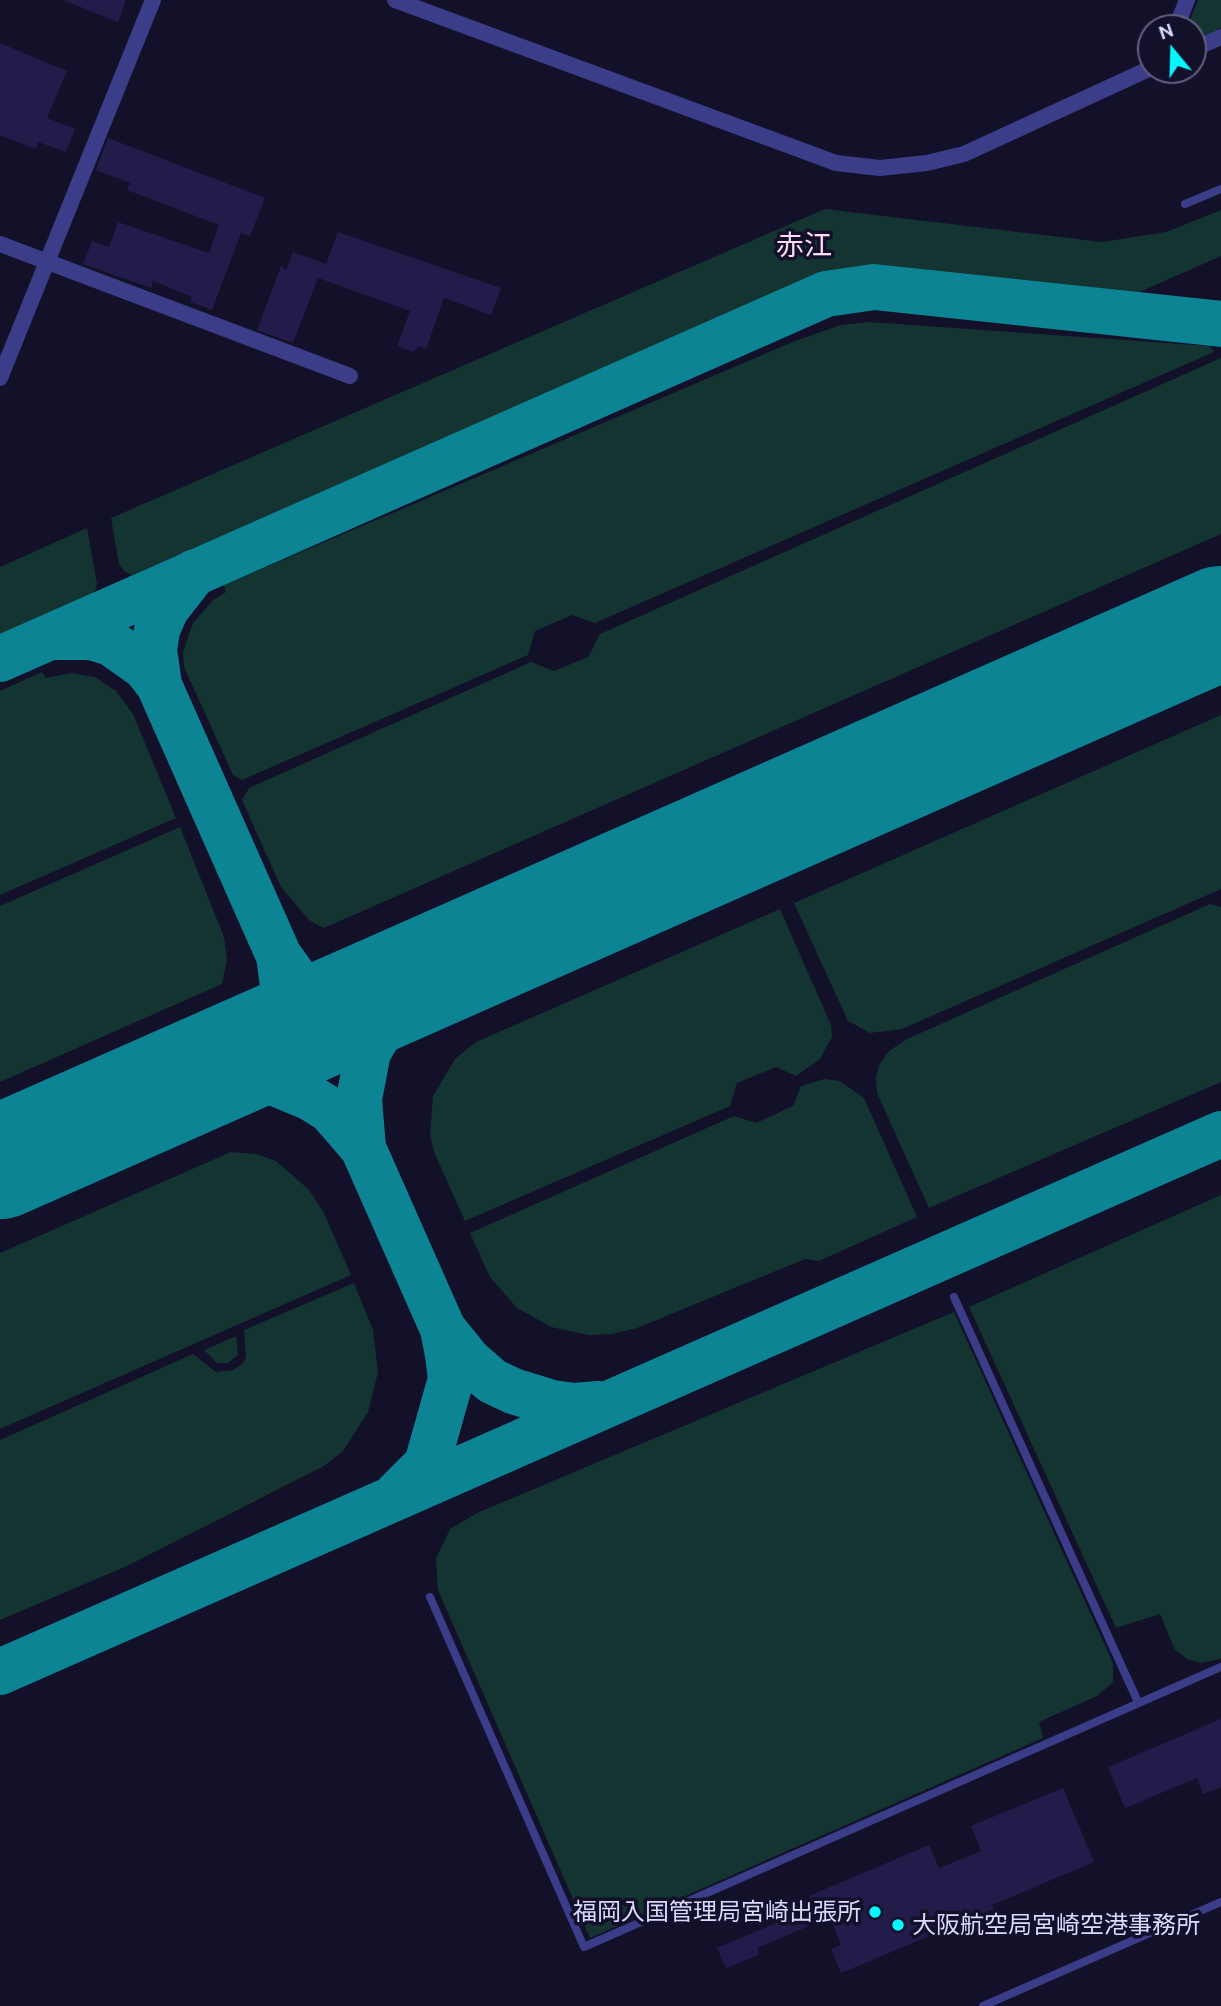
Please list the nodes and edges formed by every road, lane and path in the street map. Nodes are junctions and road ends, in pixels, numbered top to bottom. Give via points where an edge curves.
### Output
1 (153, 0) edge
2 (395, 0) edge
3 (1137, 74) edge
4 (1221, 189) edge
5 (1185, 204) dead end
6 (0, 244) edge
7 (47, 262) junction
8 (350, 376) dead end
9 (0, 378) edge
10 (954, 1297) dead end
11 (430, 1597) dead end
12 (1221, 1667) edge
13 (1138, 1702) junction
14 (1221, 1902) edge
15 (983, 2006) edge

1 - 7 street
2 - 3 street via 836,163 880,168 964,154
4 - 5 lane
6 - 7 street
7 - 8 street
7 - 9 street
10 - 13 lane
11 - 13 lane via 584,1947
12 - 13 lane
14 - 15 lane

